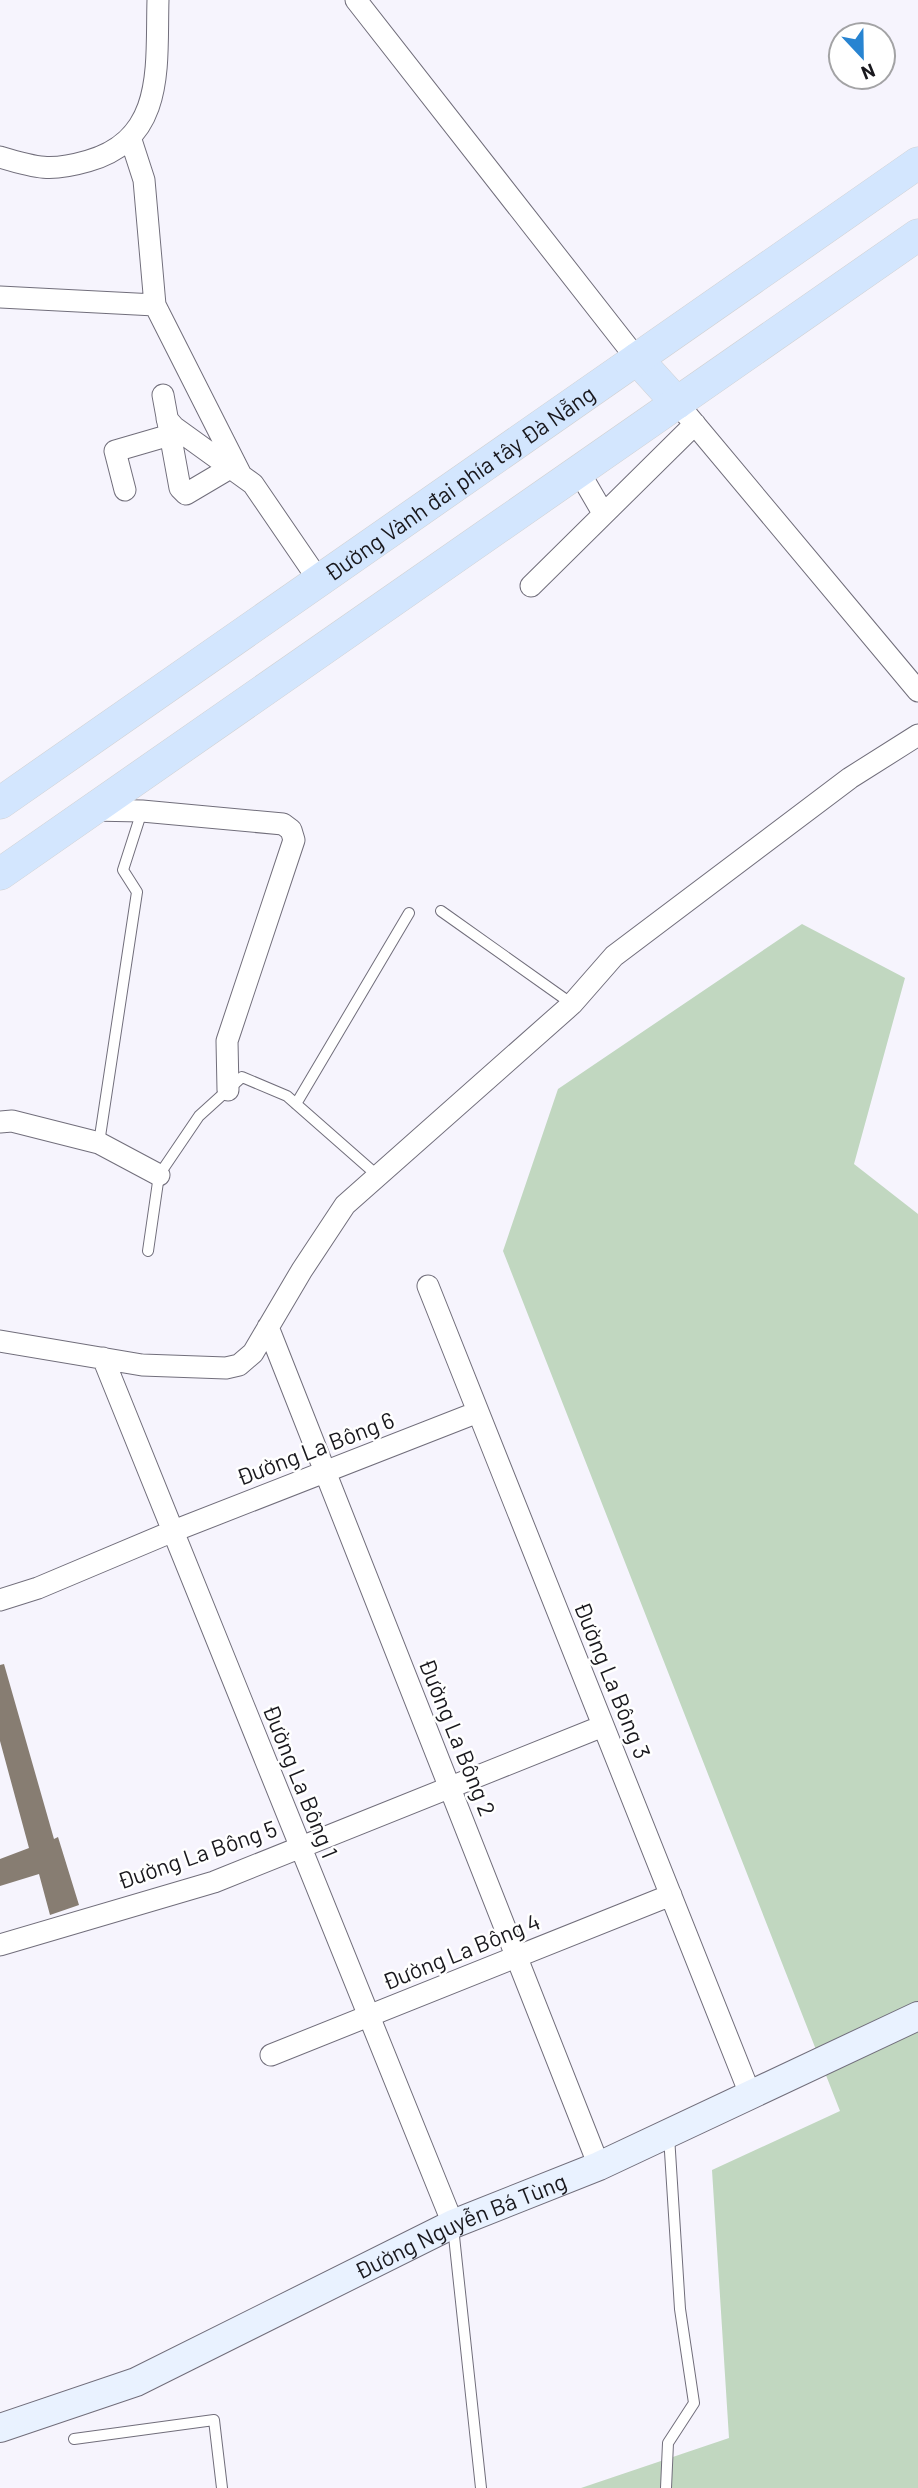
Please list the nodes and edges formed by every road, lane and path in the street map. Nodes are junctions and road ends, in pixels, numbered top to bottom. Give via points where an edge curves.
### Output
1 (158, 0) edge
2 (356, 0) edge
3 (131, 140) junction
4 (0, 158) edge
5 (918, 163) edge
6 (918, 235) edge
7 (0, 297) edge
8 (155, 306) junction
9 (637, 359) junction
10 (163, 396) dead end
11 (686, 414) junction
12 (169, 427) junction
13 (578, 470) junction
14 (236, 472) junction
15 (125, 490) dead end
16 (603, 513) junction
17 (318, 579) junction
18 (531, 586) dead end
19 (918, 691) edge
20 (918, 736) edge
21 (0, 803) edge
22 (88, 810) junction
23 (142, 811) junction
24 (0, 874) edge
25 (441, 911) dead end
26 (409, 913) dead end
27 (572, 1003) junction
28 (228, 1090) junction
29 (296, 1104) junction
30 (0, 1122) edge
31 (99, 1143) junction
32 (159, 1175) junction
33 (378, 1176) junction
34 (148, 1251) dead end
35 (428, 1286) dead end
36 (268, 1327) junction
37 (0, 1341) edge
38 (103, 1358) junction
39 (478, 1412) junction
40 (326, 1472) junction
41 (171, 1532) junction
42 (0, 1600) edge
43 (603, 1726) junction
44 (449, 1786) junction
45 (300, 1846) junction
46 (671, 1895) junction
47 (0, 1944) edge
48 (517, 1957) junction
49 (918, 2015) edge
50 (369, 2016) junction
51 (271, 2055) dead end
52 (750, 2094) junction
53 (668, 2133) junction
54 (599, 2166) junction
55 (453, 2224) junction
56 (0, 2428) edge
57 (74, 2439) dead end
58 (222, 2488) edge
59 (481, 2488) edge
60 (666, 2488) edge

1 - 3 street via 156,81 146,114
2 - 9 street
3 - 4 street via 105,156 48,170
3 - 8 street via 144,180
5 - 9 main road, Đường Vành đai phía tây Đà Nẵng
6 - 11 main road
7 - 8 street
8 - 14 street
9 - 11 main road
9 - 17 main road, Đường Vành đai phía tây Đà Nẵng
10 - 12 street
11 - 13 main road
11 - 16 street
11 - 19 street
12 - 14 street
12 - 14 street via 180,488 186,494
12 - 15 street via 115,451
13 - 16 street
13 - 22 main road
14 - 17 street via 253,484
16 - 18 street
17 - 21 main road, Đường Vành đai phía tây Đà Nẵng
20 - 27 street via 850,778 614,956
22 - 23 street
22 - 24 main road
23 - 28 street via 282,824 293,835 227,1041
23 - 31 lane via 123,870 137,892
25 - 27 lane
26 - 29 lane
27 - 33 street
28 - 29 lane via 242,1077
28 - 32 lane via 200,1116
29 - 33 lane
30 - 31 street
31 - 32 street
32 - 34 lane
33 - 36 street via 345,1205
35 - 39 street, Đường La Bông 3
36 - 38 street via 253,1353 232,1367 142,1365
36 - 40 street, Đường La Bông 2
37 - 38 street
38 - 41 street, Đường La Bông 1
39 - 40 street, Đường La Bông 6
39 - 43 street, Đường La Bông 3
40 - 41 street, Đường La Bông 6
40 - 44 street, Đường La Bông 2
41 - 42 street, Đường La Bông 6
41 - 45 street, Đường La Bông 1
43 - 44 street, Đường La Bông 5
43 - 46 street, Đường La Bông 3
44 - 45 street, Đường La Bông 5
44 - 48 street, Đường La Bông 2
45 - 47 street, Đường La Bông 5 via 214,1882
45 - 50 street, Đường La Bông 1
46 - 48 street, Đường La Bông 4
46 - 52 street, Đường La Bông 3
48 - 50 street, Đường La Bông 4
48 - 54 street, Đường La Bông 2
49 - 52 main road, Đường Nguyễn Bá Tùng
50 - 51 street, Đường La Bông 4
50 - 55 street, Đường La Bông 1
52 - 53 main road, Đường Nguyễn Bá Tùng
53 - 54 main road, Đường Nguyễn Bá Tùng
53 - 60 lane via 680,2309 694,2403 668,2443
54 - 55 main road, Đường Nguyễn Bá Tùng
55 - 56 main road, Đường Nguyễn Bá Tùng via 136,2382
55 - 59 lane
57 - 58 lane via 214,2420

